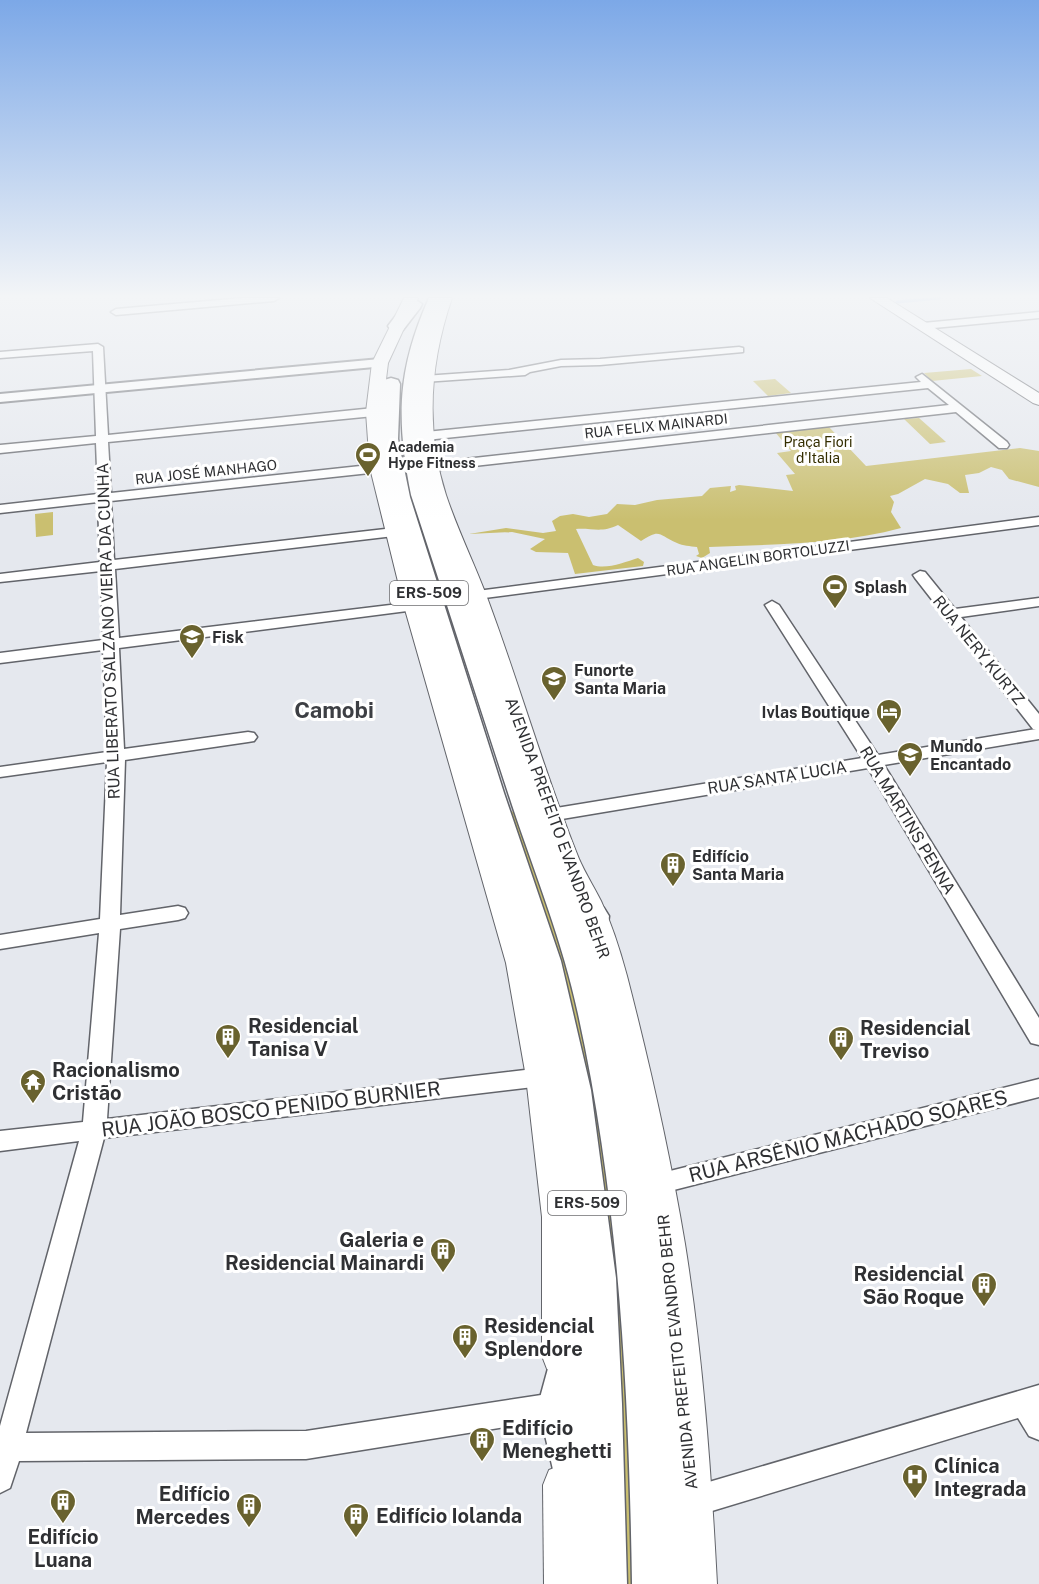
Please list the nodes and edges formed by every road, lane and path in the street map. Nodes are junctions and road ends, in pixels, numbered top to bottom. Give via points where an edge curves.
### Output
1 (403, 371) edge
2 (99, 372) edge
3 (388, 372) edge
4 (402, 372) edge
5 (403, 372) edge
6 (404, 372) edge
7 (999, 372) edge
8 (100, 389) junction
9 (0, 398) edge
10 (1039, 400) edge
11 (958, 408) junction
12 (374, 412) junction
13 (408, 412) junction
14 (102, 439) junction
15 (388, 439) junction
16 (1003, 446) dead end
17 (0, 449) edge
18 (423, 457) junction
19 (378, 468) junction
20 (105, 498) junction
21 (0, 509) edge
22 (1039, 521) edge
23 (394, 532) junction
24 (445, 561) junction
25 (108, 565) junction
26 (920, 575) dead end
27 (0, 578) edge
28 (477, 595) junction
29 (1039, 602) edge
30 (772, 605) dead end
31 (415, 606) junction
32 (949, 614) junction
33 (472, 637) junction
34 (111, 644) junction
35 (0, 658) edge
36 (1039, 725) edge
37 (1039, 734) edge
38 (248, 737) dead end
39 (465, 742) junction
40 (116, 756) junction
41 (873, 761) junction
42 (0, 772) edge
43 (486, 785) junction
44 (540, 814) junction
45 (552, 873) junction
46 (178, 913) dead end
47 (592, 916) junction
48 (110, 923) junction
49 (0, 942) edge
50 (586, 976) junction
51 (1039, 1037) edge
52 (542, 1077) junction
53 (1039, 1088) edge
54 (94, 1130) junction
55 (0, 1141) edge
56 (658, 1184) junction
57 (594, 1278) junction
58 (561, 1405) junction
59 (1034, 1409) edge
60 (4, 1447) edge
61 (0, 1478) edge
62 (692, 1502) junction
63 (589, 1579) edge
64 (658, 1584) edge
65 (695, 1584) edge

1 - 13 highway, AVENIDA PREFEITO EVANDRO BEHR / ERS-509
2 - 8 street, RUA LIBERATO SALZANO VIEIRA DA CUNHA
3 - 8 street
4 - 12 main road, AVENIDA PREFEITO EVANDRO BEHR / ERS-509
5 - 15 highway, AVENIDA PREFEITO EVANDRO BEHR / ERS-509 via 389,400
6 - 18 main road, AVENIDA PREFEITO EVANDRO BEHR / ERS-509 via 422,396
7 - 10 main road
8 - 9 street
8 - 14 street, RUA LIBERATO SALZANO VIEIRA DA CUNHA
11 - 16 street
11 - 18 street, RUA FELIX MAINARDI
11 - 18 street via 926,380
12 - 14 street
12 - 15 highway, ERS-509
12 - 19 main road, AVENIDA PREFEITO EVANDRO BEHR / ERS-509
13 - 18 highway, AVENIDA PREFEITO EVANDRO BEHR / ERS-509
13 - 18 highway, ERS-509
14 - 17 street
14 - 20 street, RUA LIBERATO SALZANO VIEIRA DA CUNHA
15 - 39 highway, AVENIDA PREFEITO EVANDRO BEHR / ERS-509 via 399,497
18 - 24 highway, AVENIDA PREFEITO EVANDRO BEHR / ERS-509 via 422,495
18 - 28 main road, AVENIDA PREFEITO EVANDRO BEHR / ERS-509
19 - 20 street, RUA JOSÉ MANHAGO
19 - 23 main road, AVENIDA PREFEITO EVANDRO BEHR / ERS-509
20 - 21 street, RUA JOSÉ MANHAGO
20 - 25 street, RUA LIBERATO SALZANO VIEIRA DA CUNHA
22 - 28 street, RUA ANGELIN BORTOLUZZI
23 - 25 street
23 - 31 main road, AVENIDA PREFEITO EVANDRO BEHR / ERS-509
24 - 28 highway, ERS-509
24 - 33 highway, AVENIDA PREFEITO EVANDRO BEHR / ERS-509
25 - 27 street
25 - 34 street, RUA LIBERATO SALZANO VIEIRA DA CUNHA
26 - 32 street, RUA NERY KURTZ
28 - 33 highway, ERS-509
28 - 44 main road, AVENIDA PREFEITO EVANDRO BEHR / ERS-509
29 - 32 street
30 - 41 street, RUA MARTINS PENNA
31 - 34 street
31 - 39 main road, AVENIDA PREFEITO EVANDRO BEHR / ERS-509
32 - 36 street, RUA NERY KURTZ
33 - 44 highway, AVENIDA PREFEITO EVANDRO BEHR / ERS-509 via 488,692
34 - 35 street
34 - 40 street, RUA LIBERATO SALZANO VIEIRA DA CUNHA
37 - 41 street, RUA SANTA LUCIA
38 - 40 street
39 - 43 highway, AVENIDA PREFEITO EVANDRO BEHR / ERS-509
39 - 52 main road, AVENIDA PREFEITO EVANDRO BEHR / ERS-509 via 521,963
40 - 42 street
40 - 48 street, RUA LIBERATO SALZANO VIEIRA DA CUNHA
41 - 44 street, RUA SANTA LUCIA
41 - 51 street, RUA MARTINS PENNA
43 - 44 highway
43 - 57 highway, AVENIDA PREFEITO EVANDRO BEHR / ERS-509 via 544,960 556,1014 579,1130
44 - 45 highway, AVENIDA PREFEITO EVANDRO BEHR / ERS-509
44 - 47 main road, AVENIDA PREFEITO EVANDRO BEHR / ERS-509
45 - 47 highway, ERS-509
45 - 50 highway, AVENIDA PREFEITO EVANDRO BEHR / ERS-509
46 - 48 street
47 - 50 highway, ERS-509
47 - 56 main road, AVENIDA PREFEITO EVANDRO BEHR / ERS-509 via 602,939 634,1068
48 - 49 street
48 - 54 street, RUA LIBERATO SALZANO VIEIRA DA CUNHA
50 - 64 highway, AVENIDA PREFEITO EVANDRO BEHR / ERS-509 via 608,1072 635,1241 657,1503
52 - 54 street, RUA JOÃO BOSCO PENIDO BURNIER
52 - 58 main road, AVENIDA PREFEITO EVANDRO BEHR / ERS-509 via 561,1217
53 - 56 street, RUA ARSÊNIO MACHADO SOARES
54 - 55 street, RUA JOÃO BOSCO PENIDO BURNIER
54 - 60 street, RUA LIBERATO SALZANO VIEIRA DA CUNHA
56 - 62 main road, AVENIDA PREFEITO EVANDRO BEHR / ERS-509 via 679,1339
57 - 58 highway, ERS-509
57 - 63 highway, AVENIDA PREFEITO EVANDRO BEHR / ERS-509 via 599,1404
58 - 60 street via 306,1445
58 - 63 highway, ERS-509
59 - 62 street
60 - 61 street, RUA LIBERATO SALZANO VIEIRA DA CUNHA
62 - 65 main road, AVENIDA PREFEITO EVANDRO BEHR / ERS-509

